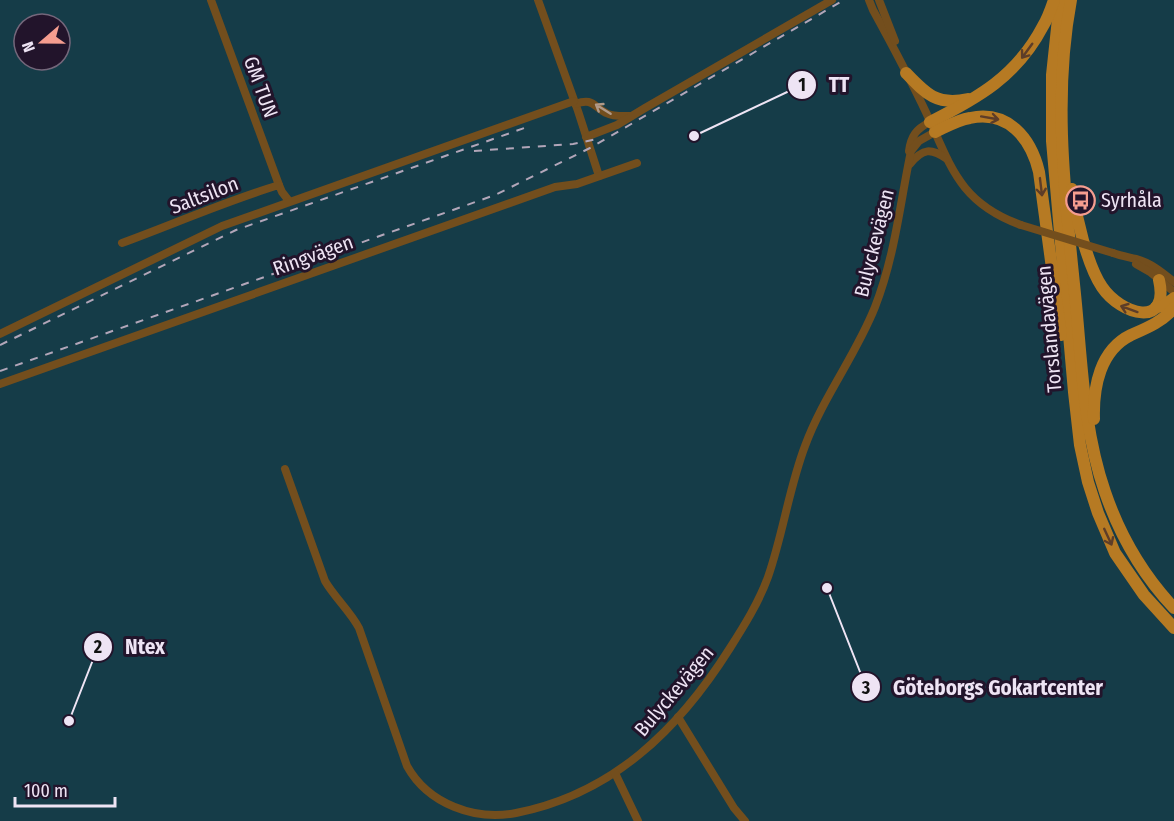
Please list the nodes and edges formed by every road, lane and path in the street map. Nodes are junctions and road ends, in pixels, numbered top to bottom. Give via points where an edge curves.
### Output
1 (211, 0) edge
2 (538, 0) edge
3 (832, 0) edge
4 (869, 0) edge
5 (879, 0) edge
6 (1054, 0) edge
7 (1067, 1) edge
8 (906, 73) junction
9 (981, 95) junction
10 (575, 102) junction
11 (632, 116) junction
12 (932, 127) junction
13 (585, 132) junction
14 (948, 159) junction
15 (637, 163) dead end
16 (909, 163) junction
17 (599, 176) junction
18 (279, 185) junction
19 (289, 201) junction
20 (122, 243) dead end
21 (1128, 258) junction
22 (1159, 280) junction
23 (1174, 282) edge
24 (1174, 292) edge
25 (1174, 298) edge
26 (1156, 307) junction
27 (1172, 312) edge
28 (0, 334) edge
29 (0, 384) edge
30 (1096, 461) junction
31 (285, 469) dead end
32 (1088, 482) junction
33 (1174, 608) edge
34 (1174, 628) edge
35 (678, 717) junction
36 (615, 773) junction
37 (638, 821) edge
38 (745, 821) edge

1 - 18 street, GM TUN
2 - 10 street
3 - 11 street
4 - 8 street
5 - 8 street
6 -> 9 main road via 1028,50
26 -> 7 main road via 1140,312 1117,304 1102,287 1089,259 1072,192 1068,155 1066,100 1072,16
7 - 30 main road, Torslandavägen via 1062,153 1087,415
7 - 32 main road, Torslandavägen via 1052,75 1052,141 1074,392
8 - 9 main road via 922,91 937,99 954,101
8 - 12 street
9 - 12 main road
11 -> 10 street via 607,113 590,101
10 - 13 street
10 - 19 street
11 - 13 street via 608,130
12 - 14 street
12 - 16 street, Bulyckevägen via 911,151
12 -> 32 main road via 991,117 1017,129 1033,152 1039,172 1072,419
13 - 17 street
14 - 16 street, Bulyckevägen via 928,151
14 - 21 street, bridge via 958,179 981,204 1000,217
15 - 17 street, Ringvägen
16 - 35 street, Bulyckevägen via 892,255 880,295 805,446 768,578 726,654
17 - 29 street, Ringvägen via 555,187
18 - 19 street
18 - 20 street, Saltsilon
19 - 28 street via 222,226
21 - 22 street
21 - 23 street via 1148,264
22 - 24 street
22 - 26 main road via 1162,292
25 - 26 main road
27 - 30 main road via 1124,339 1106,357 1094,398
30 - 33 main road, Torslandavägen via 1129,548
31 - 36 street, Bulyckevägen via 325,581 359,628 407,766 424,788 457,808 483,815 506,815 569,797
32 -> 34 main road, Torslandavägen via 1115,553 1144,596
35 - 36 street, Bulyckevägen via 648,748
35 - 38 street
36 - 37 street

